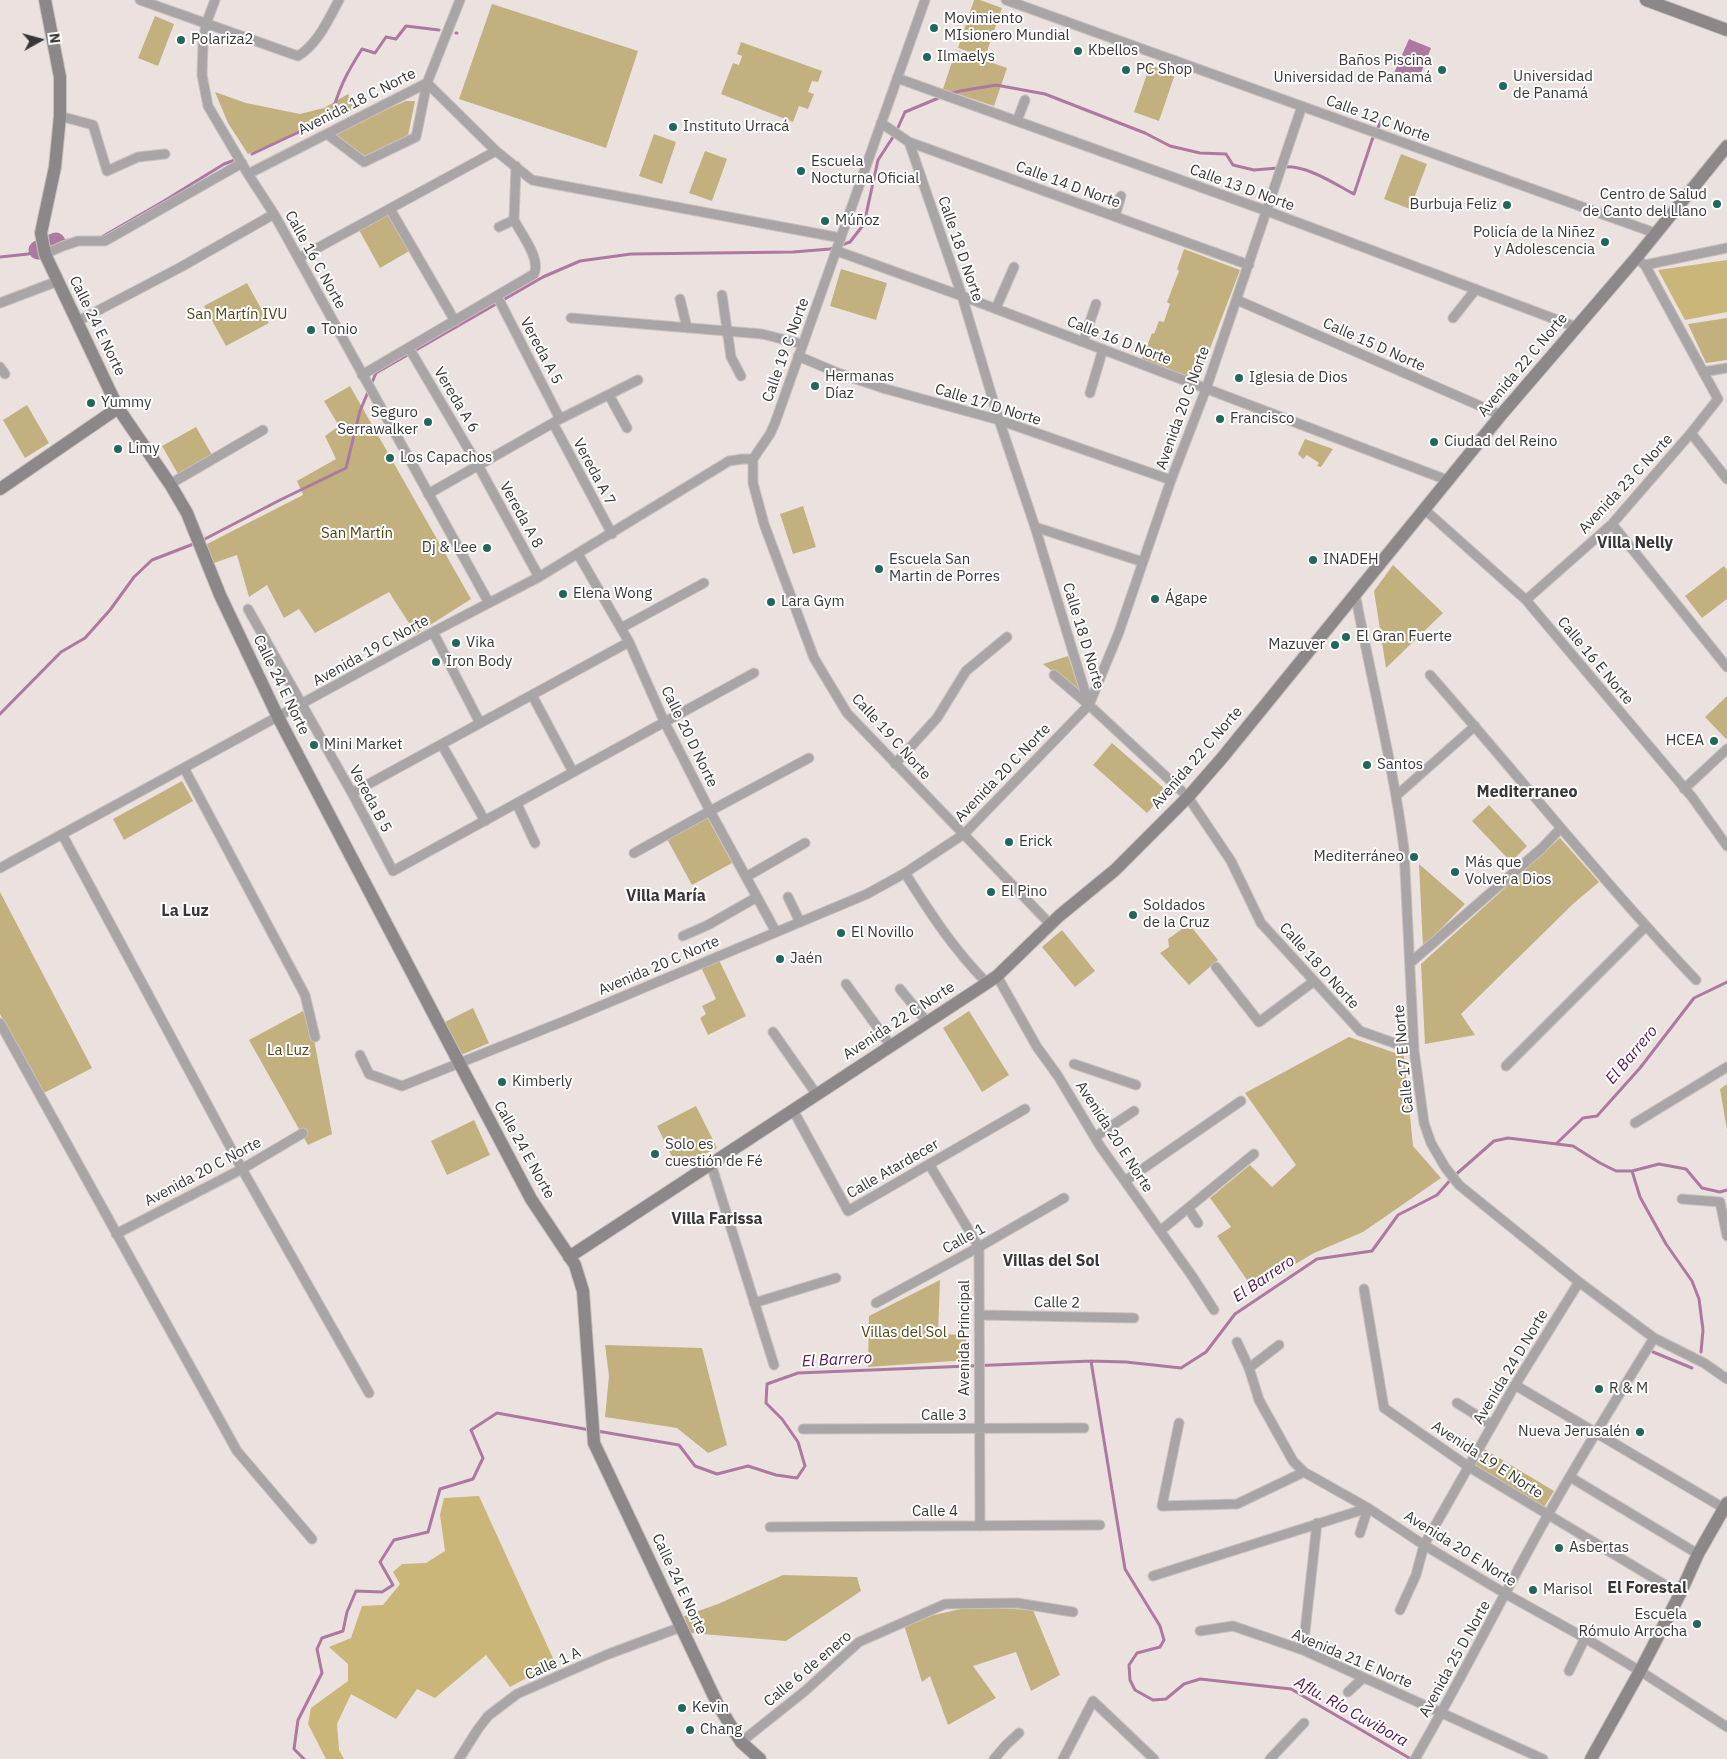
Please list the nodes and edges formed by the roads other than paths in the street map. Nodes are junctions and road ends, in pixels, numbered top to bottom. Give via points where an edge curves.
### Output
1 (45, 0) edge
2 (140, 0) edge
3 (214, 0) edge
4 (339, 0) edge
5 (460, 0) edge
6 (925, 0) edge
7 (1006, 0) edge
8 (1646, 0) edge
9 (206, 24) junction
10 (1727, 30) edge
11 (897, 78) junction
12 (427, 83) junction
13 (1025, 100) dead end
14 (1302, 106) junction
15 (60, 116) junction
16 (1017, 121) junction
17 (881, 124) junction
18 (327, 134) junction
19 (909, 142) junction
20 (1727, 146) edge
21 (496, 151) junction
22 (165, 154) dead end
23 (242, 163) junction
24 (516, 166) junction
25 (248, 174) junction
26 (1121, 196) dead end
27 (390, 209) junction
28 (1267, 211) junction
29 (274, 214) junction
30 (1115, 216) junction
31 (514, 220) junction
32 (499, 227) dead end
33 (1655, 233) junction
34 (841, 238) junction
35 (1727, 248) edge
36 (837, 250) junction
37 (45, 252) junction
38 (299, 258) junction
39 (1640, 262) junction
40 (1249, 265) junction
41 (1014, 267) dead end
42 (58, 281) junction
43 (1476, 289) junction
44 (722, 295) dead end
45 (962, 296) junction
46 (497, 297) junction
47 (680, 299) dead end
48 (1237, 300) junction
49 (0, 303) edge
50 (1096, 304) dead end
51 (996, 308) junction
52 (571, 318) dead end
53 (1453, 318) dead end
54 (78, 321) junction
55 (455, 321) junction
56 (687, 328) junction
57 (1576, 328) junction
58 (728, 331) junction
59 (1083, 342) junction
60 (802, 344) junction
61 (409, 348) junction
62 (1103, 350) junction
63 (798, 356) junction
64 (1727, 368) edge
65 (1703, 372) junction
66 (741, 376) dead end
67 (364, 378) junction
68 (638, 380) dead end
69 (1206, 389) junction
70 (1090, 392) dead end
71 (609, 395) junction
72 (118, 408) junction
73 (1501, 415) junction
74 (1000, 420) junction
75 (556, 421) junction
76 (627, 428) dead end
77 (263, 430) dead end
78 (1691, 433) junction
79 (753, 459) junction
80 (479, 467) junction
81 (1727, 479) edge
82 (1171, 480) junction
83 (1447, 480) junction
84 (170, 484) junction
85 (0, 488) edge
86 (428, 494) junction
87 (1424, 509) junction
88 (1612, 524) junction
89 (1036, 527) junction
90 (612, 534) junction
91 (578, 554) junction
92 (1143, 562) junction
93 (539, 577) junction
94 (704, 582) dead end
95 (1355, 593) junction
96 (1526, 600) junction
97 (489, 603) junction
98 (248, 609) dead end
99 (621, 628) junction
100 (433, 632) junction
101 (1008, 637) dead end
102 (629, 642) junction
103 (1727, 667) edge
104 (754, 673) dead end
105 (1054, 675) dead end
106 (1430, 675) dead end
107 (532, 695) junction
108 (303, 704) junction
109 (1089, 704) junction
110 (278, 717) junction
111 (664, 721) junction
112 (480, 723) junction
113 (1475, 726) junction
114 (442, 745) junction
115 (1727, 749) edge
116 (810, 758) dead end
117 (895, 764) junction
118 (184, 768) junction
119 (573, 772) junction
120 (1684, 788) junction
121 (352, 793) junction
122 (1396, 796) junction
123 (1188, 797) junction
124 (517, 804) junction
125 (710, 810) junction
126 (485, 821) junction
127 (1561, 828) junction
128 (62, 834) junction
129 (964, 834) junction
130 (535, 843) dead end
131 (805, 843) dead end
132 (1727, 846) edge
133 (634, 853) dead end
134 (0, 868) edge
135 (905, 873) junction
136 (746, 877) junction
137 (757, 897) junction
138 (788, 897) dead end
139 (800, 922) junction
140 (1051, 925) junction
141 (1645, 927) junction
142 (776, 932) junction
143 (682, 936) dead end
144 (1410, 963) junction
145 (1216, 967) dead end
146 (992, 979) junction
147 (1696, 980) dead end
148 (1313, 982) junction
149 (846, 984) dead end
150 (900, 989) dead end
151 (928, 1022) junction
152 (0, 1023) edge
153 (773, 1032) dead end
154 (315, 1037) dead end
155 (891, 1046) junction
156 (1414, 1050) junction
157 (360, 1055) dead end
158 (459, 1063) junction
159 (1074, 1064) dead end
160 (1506, 1066) dead end
161 (1727, 1068) edge
162 (1136, 1085) dead end
163 (817, 1094) junction
164 (1241, 1101) dead end
165 (1025, 1109) dead end
166 (793, 1110) junction
167 (1134, 1111) dead end
168 (1635, 1123) dead end
169 (303, 1133) dead end
170 (1095, 1137) junction
171 (1254, 1154) dead end
172 (711, 1164) junction
173 (929, 1164) junction
174 (242, 1169) junction
175 (1125, 1181) junction
176 (1064, 1198) dead end
177 (1682, 1199) dead end
178 (1188, 1208) junction
179 (1198, 1222) dead end
180 (1160, 1231) junction
181 (116, 1234) junction
182 (1727, 1236) edge
183 (979, 1247) junction
184 (569, 1257) junction
185 (836, 1278) dead end
186 (1579, 1282) junction
187 (1364, 1289) dead end
188 (876, 1303) dead end
189 (754, 1304) junction
190 (1214, 1310) dead end
191 (979, 1315) junction
192 (1134, 1318) dead end
193 (1654, 1338) junction
194 (1237, 1342) dead end
195 (1279, 1345) dead end
196 (774, 1365) dead end
197 (1250, 1368) junction
198 (1727, 1379) edge
199 (1516, 1385) junction
200 (368, 1394) dead end
201 (1457, 1403) dead end
202 (1179, 1423) dead end
203 (1492, 1425) junction
204 (1084, 1428) dead end
205 (803, 1429) dead end
206 (979, 1429) junction
207 (1595, 1433) junction
208 (1468, 1466) junction
209 (1304, 1472) junction
210 (1570, 1477) junction
211 (1726, 1507) edge
212 (1368, 1508) junction
213 (1548, 1515) junction
214 (1317, 1523) junction
215 (1100, 1525) dead end
216 (980, 1526) junction
217 (770, 1527) dead end
218 (1360, 1533) dead end
219 (312, 1539) dead end
220 (1424, 1545) junction
221 (1698, 1554) junction
222 (1153, 1576) dead end
223 (1506, 1594) junction
224 (1680, 1594) junction
225 (1400, 1610) dead end
226 (1073, 1612) dead end
227 (682, 1627) junction
228 (1200, 1631) dead end
229 (1585, 1638) junction
230 (1303, 1650) junction
231 (1569, 1671) dead end
232 (1640, 1671) junction
233 (1363, 1678) junction
234 (1348, 1692) dead end
235 (1442, 1713) junction
236 (1304, 1723) dead end
237 (1727, 1726) edge
238 (1019, 1733) dead end
239 (741, 1742) junction
240 (756, 1757) edge
241 (459, 1759) edge
242 (994, 1759) edge
243 (1063, 1759) edge
244 (1154, 1759) edge
245 (1270, 1759) edge
246 (1415, 1759) edge
247 (1543, 1759) edge
248 (1591, 1759) edge

1 - 15 street, Calle 24 E Norte via 60,77
2 - 9 street
3 - 9 street, Calle 16 C Norte
4 - 9 street via 308,50 298,56
5 - 12 street, Avenida 18 C Norte
6 - 11 street
7 - 14 street, Calle 12 C Norte
8 - 10 street
9 - 23 street, Calle 16 C Norte via 202,75 208,106
11 - 16 street, Calle 13 D Norte
11 - 17 street
12 - 18 street, Avenida 18 C Norte
12 - 18 street via 416,137 364,162
12 - 21 street
13 - 16 street
14 - 28 street, Avenida 20 C Norte
14 - 33 street, Calle 12 C Norte
15 - 22 street via 93,125 107,171 138,157
15 - 37 street, Calle 24 E Norte via 55,167 41,233
16 - 28 street, Calle 13 D Norte
17 - 19 street, Calle 14 D Norte
17 - 34 street
18 - 25 street, Avenida 18 C Norte
19 - 30 street, Calle 14 D Norte
19 - 45 street, Calle 18 D Norte
20 - 33 street, Avenida 22 C Norte
21 - 24 street
21 - 27 street
23 - 25 street, Calle 16 C Norte
23 - 37 street via 105,241 78,242
24 - 31 street
24 - 34 street via 532,180
25 - 29 street, Calle 16 C Norte
26 - 30 street
27 - 38 street
27 - 55 street
28 - 40 street, Avenida 20 C Norte
28 - 43 street, Calle 13 D Norte
29 - 38 street, Calle 16 C Norte
29 - 54 street
30 - 40 street, Calle 14 D Norte
31 - 32 street
31 - 46 street via 536,259 536,270
33 - 39 street, Avenida 22 C Norte
34 - 36 street, Calle 19 C Norte
35 - 39 street
36 - 45 street, Calle 16 D Norte
36 - 60 street, Calle 19 C Norte
37 - 42 street, Calle 24 E Norte
38 - 67 street, Calle 16 C Norte
39 - 57 street, Avenida 22 C Norte
39 - 65 street
40 - 48 street, Avenida 20 C Norte
41 - 51 street
42 - 49 street
42 - 54 street, Calle 24 E Norte
43 - 53 street
43 - 57 street, Calle 13 D Norte
44 - 58 street
45 - 51 street, Calle 16 D Norte
45 - 74 street, Calle 18 D Norte
46 - 55 street
46 - 75 street, Vereda A 5
47 - 56 street
48 - 69 street, Avenida 20 C Norte
48 - 73 street, Calle 15 D Norte
50 - 59 street
51 - 59 street, Calle 16 D Norte
52 - 56 street
54 - 72 street, Calle 24 E Norte
55 - 61 street
56 - 58 street
57 - 73 street, Avenida 22 C Norte
58 - 60 street via 762,334
58 - 66 street via 731,357
59 - 62 street, Calle 16 D Norte
60 - 63 street, Calle 19 C Norte
61 - 67 street
61 - 80 street, Vereda A 6
62 - 69 street, Calle 16 D Norte
62 - 70 street
63 - 74 street, Calle 17 D Norte via 886,389
63 - 79 street, Calle 19 C Norte via 775,423
64 - 65 street
65 - 78 street, Avenida 23 C Norte via 1718,399
67 - 86 street, Calle 16 C Norte
68 - 71 street
69 - 82 street, Avenida 20 C Norte
69 - 83 street, Calle 16 D Norte
71 - 75 street
71 - 76 street
72 - 84 street, Calle 24 E Norte
72 - 85 street
73 - 83 street, Avenida 22 C Norte
74 - 82 street, Calle 17 D Norte
74 - 89 street, Calle 18 D Norte
75 - 80 street
75 - 90 street, Vereda A 7
77 - 84 street
78 - 81 street
78 - 88 street, Avenida 23 C Norte
79 - 90 street, Avenida 19 C Norte via 729,461
79 - 117 street, Calle 19 C Norte via 753,483 762,517 814,658 847,713
80 - 86 street
80 - 93 street, Vereda A 8
82 - 92 street, Avenida 20 C Norte
83 - 87 street, Avenida 22 C Norte
84 - 110 street, Calle 24 E Norte
86 - 97 street, Calle 16 C Norte
87 - 95 street, Avenida 22 C Norte
87 - 96 street, Calle 16 E Norte
88 - 96 street, Avenida 23 C Norte
88 - 103 street
89 - 92 street
89 - 109 street, Calle 18 D Norte
90 - 91 street, Avenida 19 C Norte
91 - 93 street, Avenida 19 C Norte
91 - 99 street, Calle 20 D Norte
92 - 109 street, Avenida 20 C Norte
93 - 97 street, Avenida 19 C Norte
94 - 99 street
95 - 122 street, Calle 17 E Norte
95 - 123 street, Avenida 22 C Norte
96 - 120 street, Calle 16 E Norte
97 - 100 street, Avenida 19 C Norte
98 - 108 street, Vereda B 5
99 - 102 street, Calle 20 D Norte
100 - 108 street, Avenida 19 C Norte
100 - 112 street
101 - 117 street via 966,671 937,718
102 - 107 street
102 - 111 street, Calle 20 D Norte
104 - 111 street
105 - 109 street
106 - 113 street
107 - 112 street
107 - 119 street
108 - 110 street, Avenida 19 C Norte
108 - 121 street, Vereda B 5
109 - 123 street, Calle 18 D Norte
109 - 129 street, Avenida 20 C Norte
110 - 118 street, Avenida 19 C Norte
110 - 158 street, Calle 24 E Norte
111 - 119 street
111 - 125 street, Calle 20 D Norte
112 - 114 street
113 - 122 street
113 - 127 street
114 - 121 street
114 - 126 street
115 - 120 street
116 - 125 street
117 - 129 street, Calle 19 C Norte
118 - 128 street, Avenida 19 C Norte
118 - 154 street via 305,995
119 - 124 street
120 - 132 street, Calle 16 E Norte
121 - 126 street, Vereda B 5 via 393,871
122 - 144 street, Calle 17 E Norte via 1404,850
123 - 140 street, Avenida 22 C Norte via 1115,870
123 - 148 street, Calle 18 D Norte via 1231,861 1261,923
124 - 126 street
124 - 130 street
125 - 133 street
125 - 136 street, Calle 20 D Norte
127 - 141 street
127 - 144 street
128 - 134 street, Avenida 19 C Norte
128 - 174 street
129 - 135 street, Avenida 20 C Norte
129 - 140 street, Calle 19 C Norte
131 - 136 street
135 - 139 street, Avenida 20 C Norte via 867,894
135 - 146 street, Avenida 20 E Norte via 933,919 963,958
136 - 137 street, Calle 20 D Norte
137 - 142 street, Calle 20 D Norte
137 - 143 street
138 - 139 street
139 - 142 street, Avenida 20 C Norte
140 - 146 street, Avenida 22 C Norte
141 - 147 street
141 - 160 street
142 - 158 street, Avenida 20 C Norte
144 - 156 street, Calle 17 E Norte
145 - 148 street via 1259,1022
146 - 151 street, Avenida 22 C Norte
146 - 170 street, Avenida 20 E Norte
148 - 156 street, Calle 18 D Norte via 1360,1031
149 - 155 street
150 - 151 street
151 - 155 street, Avenida 22 C Norte
152 - 181 street
153 - 163 street
155 - 163 street, Avenida 22 C Norte
156 - 186 street, Calle 17 E Norte via 1427,1134 1445,1167 1460,1184
157 - 158 street, Avenida 20 C Norte via 369,1074 402,1086
158 - 184 street, Calle 24 E Norte via 531,1199
159 - 162 street
161 - 168 street
163 - 166 street, Avenida 22 C Norte
164 - 175 street
165 - 173 street, Calle Atardecer
166 - 172 street, Avenida 22 C Norte
166 - 173 street, Calle Atardecer via 848,1211
167 - 170 street
169 - 174 street, Avenida 20 C Norte
170 - 175 street, Avenida 20 E Norte
171 - 178 street
172 - 184 street, Avenida 22 C Norte
172 - 189 street
173 - 183 street
174 - 181 street, Avenida 20 C Norte
174 - 200 street
175 - 180 street, Avenida 20 E Norte
176 - 183 street, Calle 1
177 - 182 street via 1720,1202
178 - 179 street
178 - 180 street
180 - 190 street, Avenida 20 E Norte
181 - 219 street via 237,1452
183 - 188 street, Calle 1
183 - 191 street, Avenida Principal
184 - 227 street, Calle 24 E Norte via 575,1265 583,1291 594,1443
185 - 189 street
186 - 193 street, Calle 17 E Norte
186 - 199 street, Avenida 24 D Norte
187 - 208 street, Avenida 19 E Norte via 1384,1408
189 - 196 street
191 - 192 street, Calle 2
191 - 206 street, Avenida Principal
193 - 198 street, Calle 17 E Norte
193 - 207 street, Avenida 25 D Norte
194 - 197 street, Avenida 20 E Norte
195 - 197 street
197 - 209 street, Avenida 20 E Norte via 1260,1400 1293,1460
199 - 203 street, Avenida 24 D Norte
199 - 207 street
201 - 203 street
202 - 209 street via 1162,1506 1237,1504
203 - 208 street, Avenida 24 D Norte
204 - 206 street, Calle 3
205 - 206 street, Calle 3
206 - 216 street, Avenida Principal
207 - 210 street, Avenida 25 D Norte
207 - 211 street
208 - 213 street, Avenida 19 E Norte
208 - 220 street, Avenida 24 D Norte
209 - 212 street, Avenida 20 E Norte
210 - 213 street, Avenida 25 D Norte
210 - 221 street
211 - 221 street
212 - 214 street
212 - 218 street
212 - 220 street, Avenida 20 E Norte
213 - 223 street, Avenida 25 D Norte
213 - 224 street, Avenida 19 E Norte
214 - 222 street
214 - 230 street
215 - 216 street, Calle 4
216 - 217 street, Calle 4
220 - 223 street, Avenida 20 E Norte
220 - 225 street, Avenida 24 D Norte via 1416,1575
221 - 224 street
223 - 229 street, Avenida 20 E Norte
223 - 235 street, Avenida 25 D Norte
224 - 232 street
226 - 239 street, Calle 6 de enero via 1017,1603 945,1604 859,1642 806,1691
227 - 239 street, Calle 24 E Norte via 718,1705
227 - 241 street, Calle 1 A via 606,1655 518,1694 488,1716
228 - 230 street, Avenida 21 E Norte via 1233,1626
229 - 231 street
229 - 232 street, Avenida 20 E Norte
230 - 233 street, Avenida 21 E Norte
232 - 237 street, Avenida 20 E Norte
232 - 248 street
233 - 234 street
233 - 235 street, Avenida 21 E Norte
235 - 246 street, Avenida 25 D Norte
235 - 247 street, Avenida 21 E Norte
236 - 245 street
238 - 242 street
239 - 240 street, Calle 24 E Norte
243 - 244 street via 1092,1701

